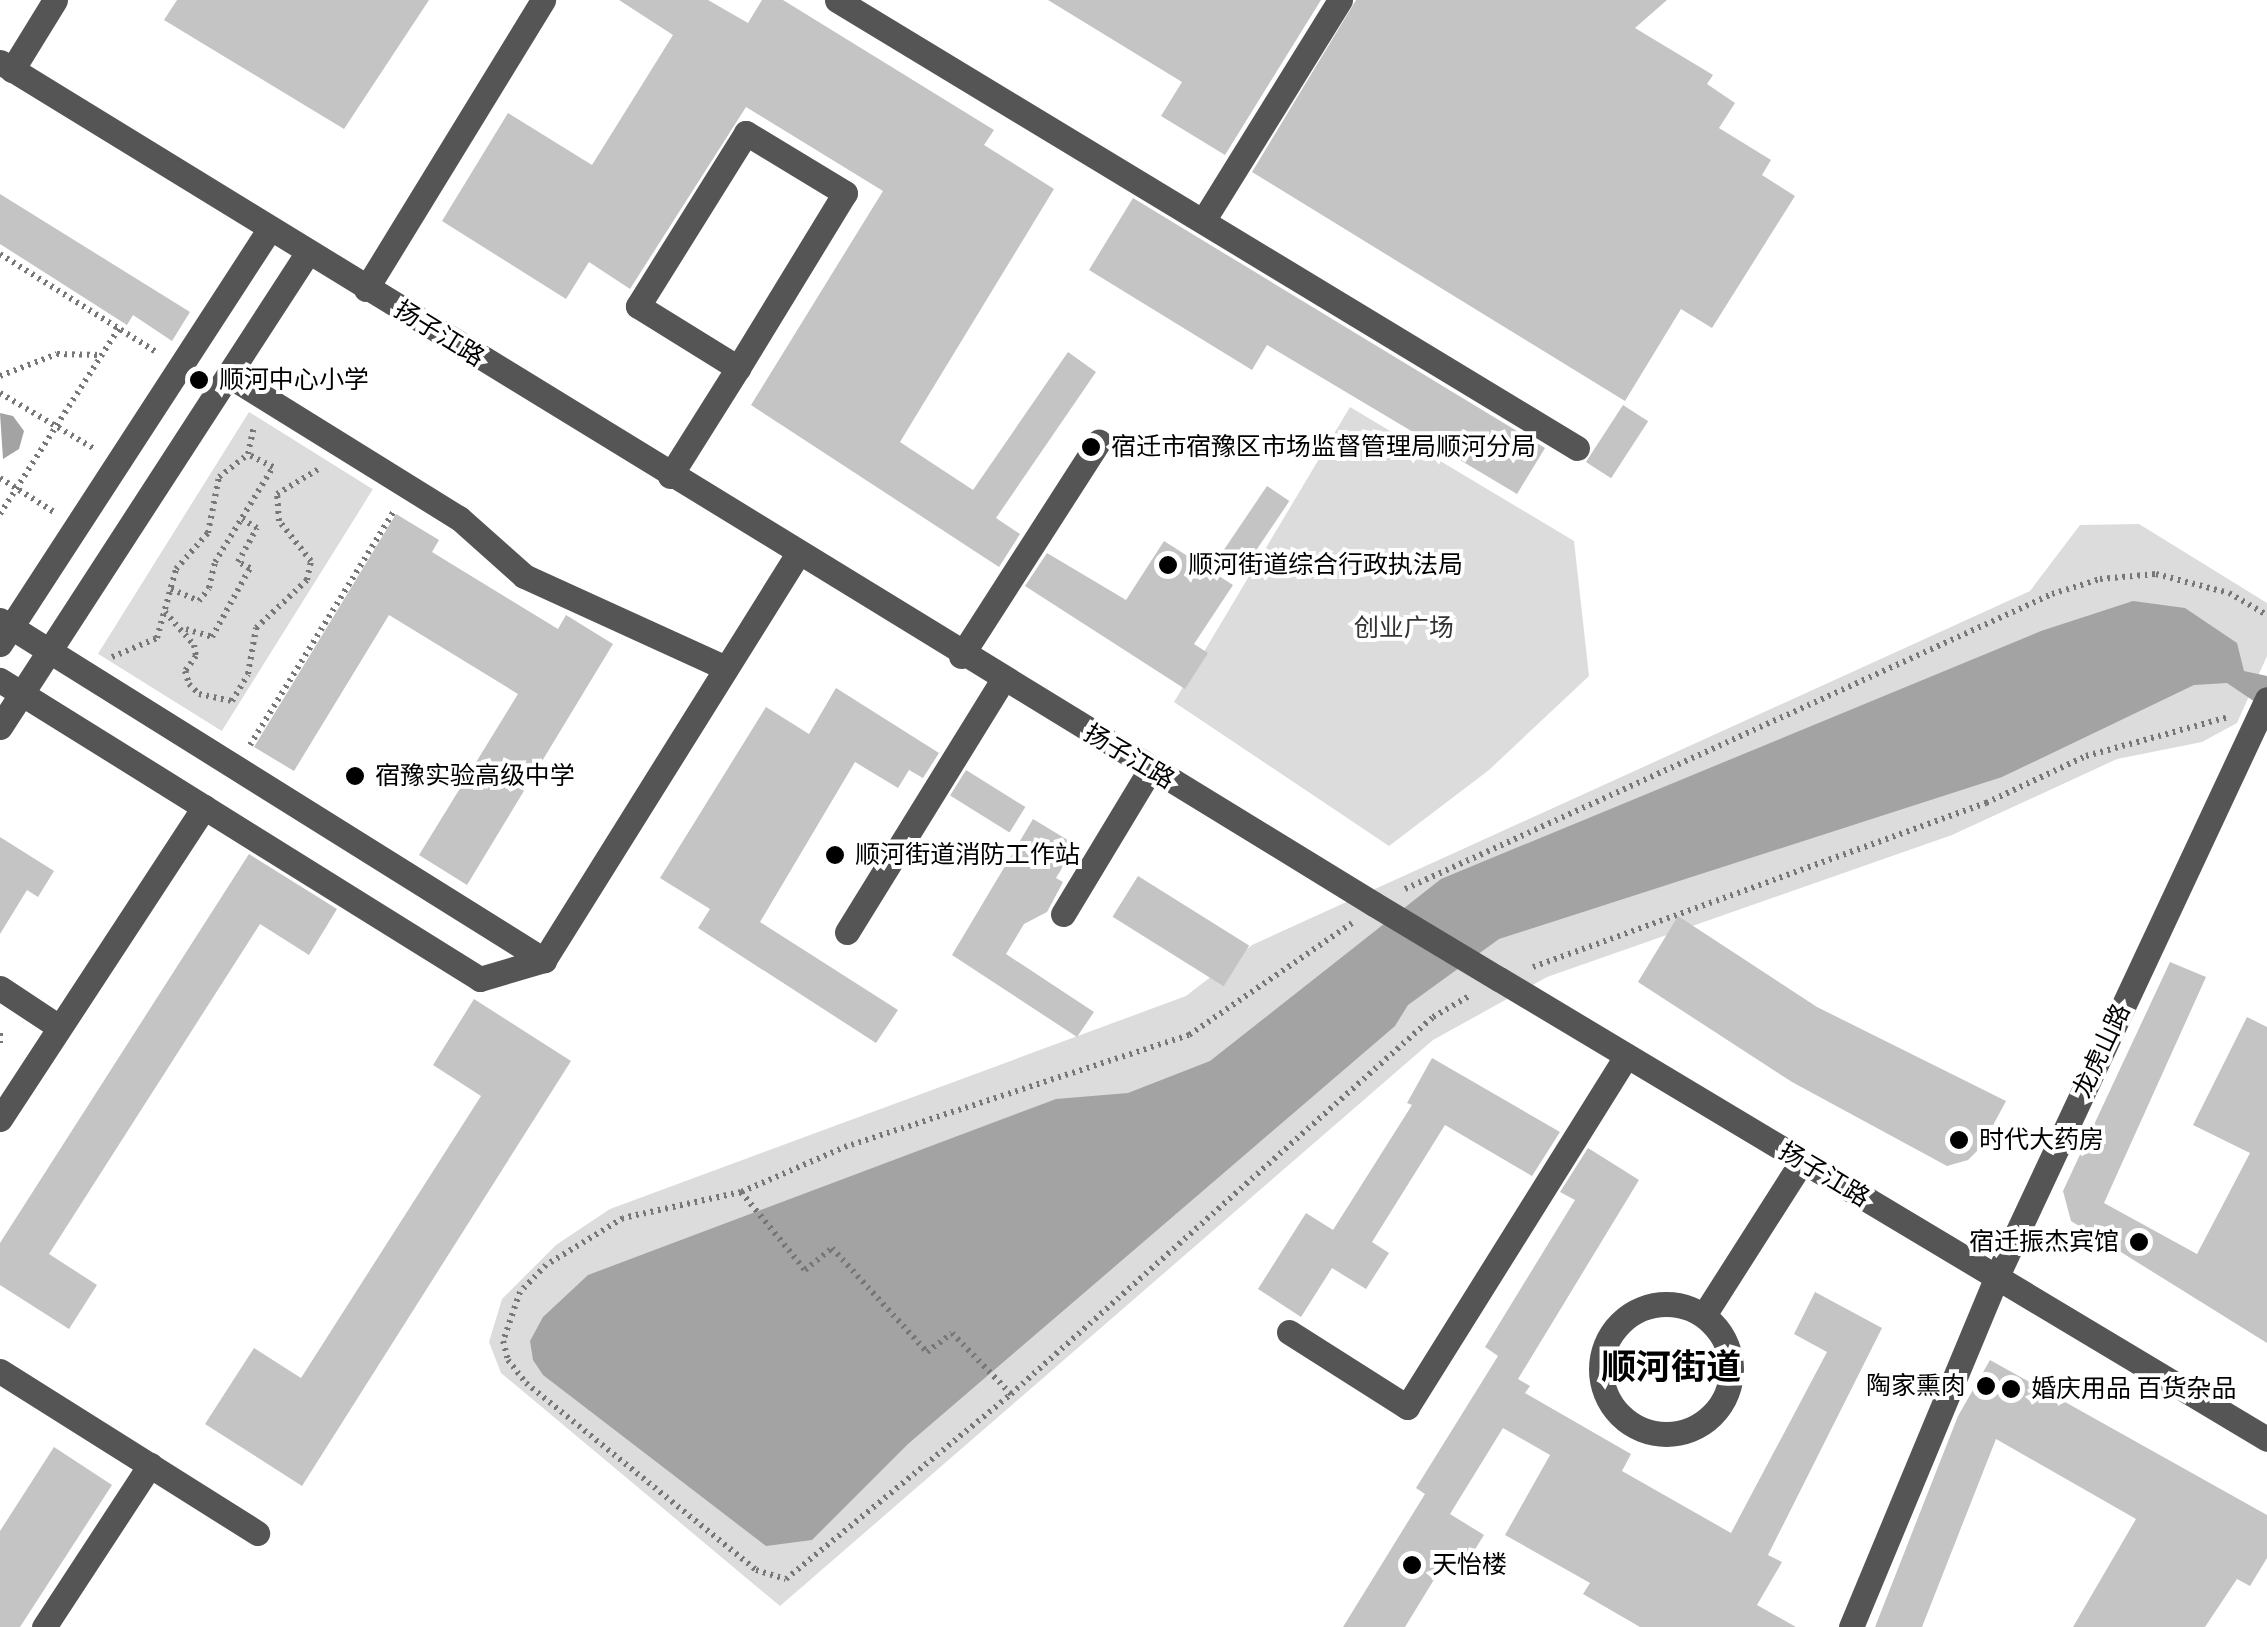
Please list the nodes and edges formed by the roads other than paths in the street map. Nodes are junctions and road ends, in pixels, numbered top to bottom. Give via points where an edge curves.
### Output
1 (55, 0) edge
2 (543, 0) edge
3 (837, 0) edge
4 (1340, 0) edge
5 (6, 66) edge
6 (1203, 221) junction
7 (270, 229) junction
8 (308, 252) junction
9 (366, 288) junction
10 (738, 368) junction
11 (228, 374) junction
12 (1100, 441) dead end
13 (1577, 448) dead end
14 (670, 476) junction
15 (797, 554) junction
16 (4, 630) edge
17 (50, 651) junction
18 (960, 656) junction
19 (726, 668) junction
20 (1002, 681) junction
21 (11, 687) edge
22 (2267, 698) edge
23 (0, 728) edge
24 (2260, 734) edge
25 (1150, 770) junction
26 (204, 807) junction
27 (1063, 914) dead end
28 (847, 932) dead end
29 (544, 960) junction
30 (0, 988) edge
31 (59, 1027) junction
32 (1626, 1056) junction
33 (0, 1119) edge
34 (1802, 1161) junction
35 (1996, 1278) junction
36 (1704, 1316) junction
37 (1289, 1332) dead end
38 (0, 1371) edge
39 (2267, 1439) edge
40 (150, 1466) junction
41 (257, 1534) dead end
42 (44, 1627) edge
43 (1851, 1627) edge

1 - 5 street
2 - 9 street
3 - 6 street
4 - 6 street
5 - 7 street, 扬子江路
6 - 13 street
7 - 8 street, 扬子江路
7 - 16 street
8 - 9 street, 扬子江路
8 - 11 street
9 - 14 street, 扬子江路
10 - 10 street via 845,193 746,133 638,306
10 - 14 street
11 - 17 street
11 - 19 street via 459,518 524,576
12 - 18 street
14 - 15 street, 扬子江路
15 - 18 street, 扬子江路
15 - 19 street
16 - 17 street
17 - 21 street
17 - 29 street
18 - 20 street, 扬子江路
19 - 29 street
20 - 25 street, 扬子江路
20 - 28 street
21 - 23 street
21 - 26 street
22 - 24 street, 龙虎山路
24 - 35 street, 龙虎山路
25 - 27 street
25 - 32 street, 扬子江路, bridge via 1366,911
26 - 29 street via 480,979
26 - 31 street
30 - 31 street
31 - 33 street
32 - 34 street, 扬子江路
32 - 37 street via 1407,1408
34 - 35 street, 扬子江路
34 - 36 street
35 - 39 street, 扬子江路
35 - 43 street, 龙虎山路
36 - 36 street via 1662,1303 1640,1308 1608,1337 1601,1381 1622,1419 1661,1436 1682,1433 1718,1410 1732,1370 1728,1349
38 - 40 street
40 - 41 street
40 - 42 street

